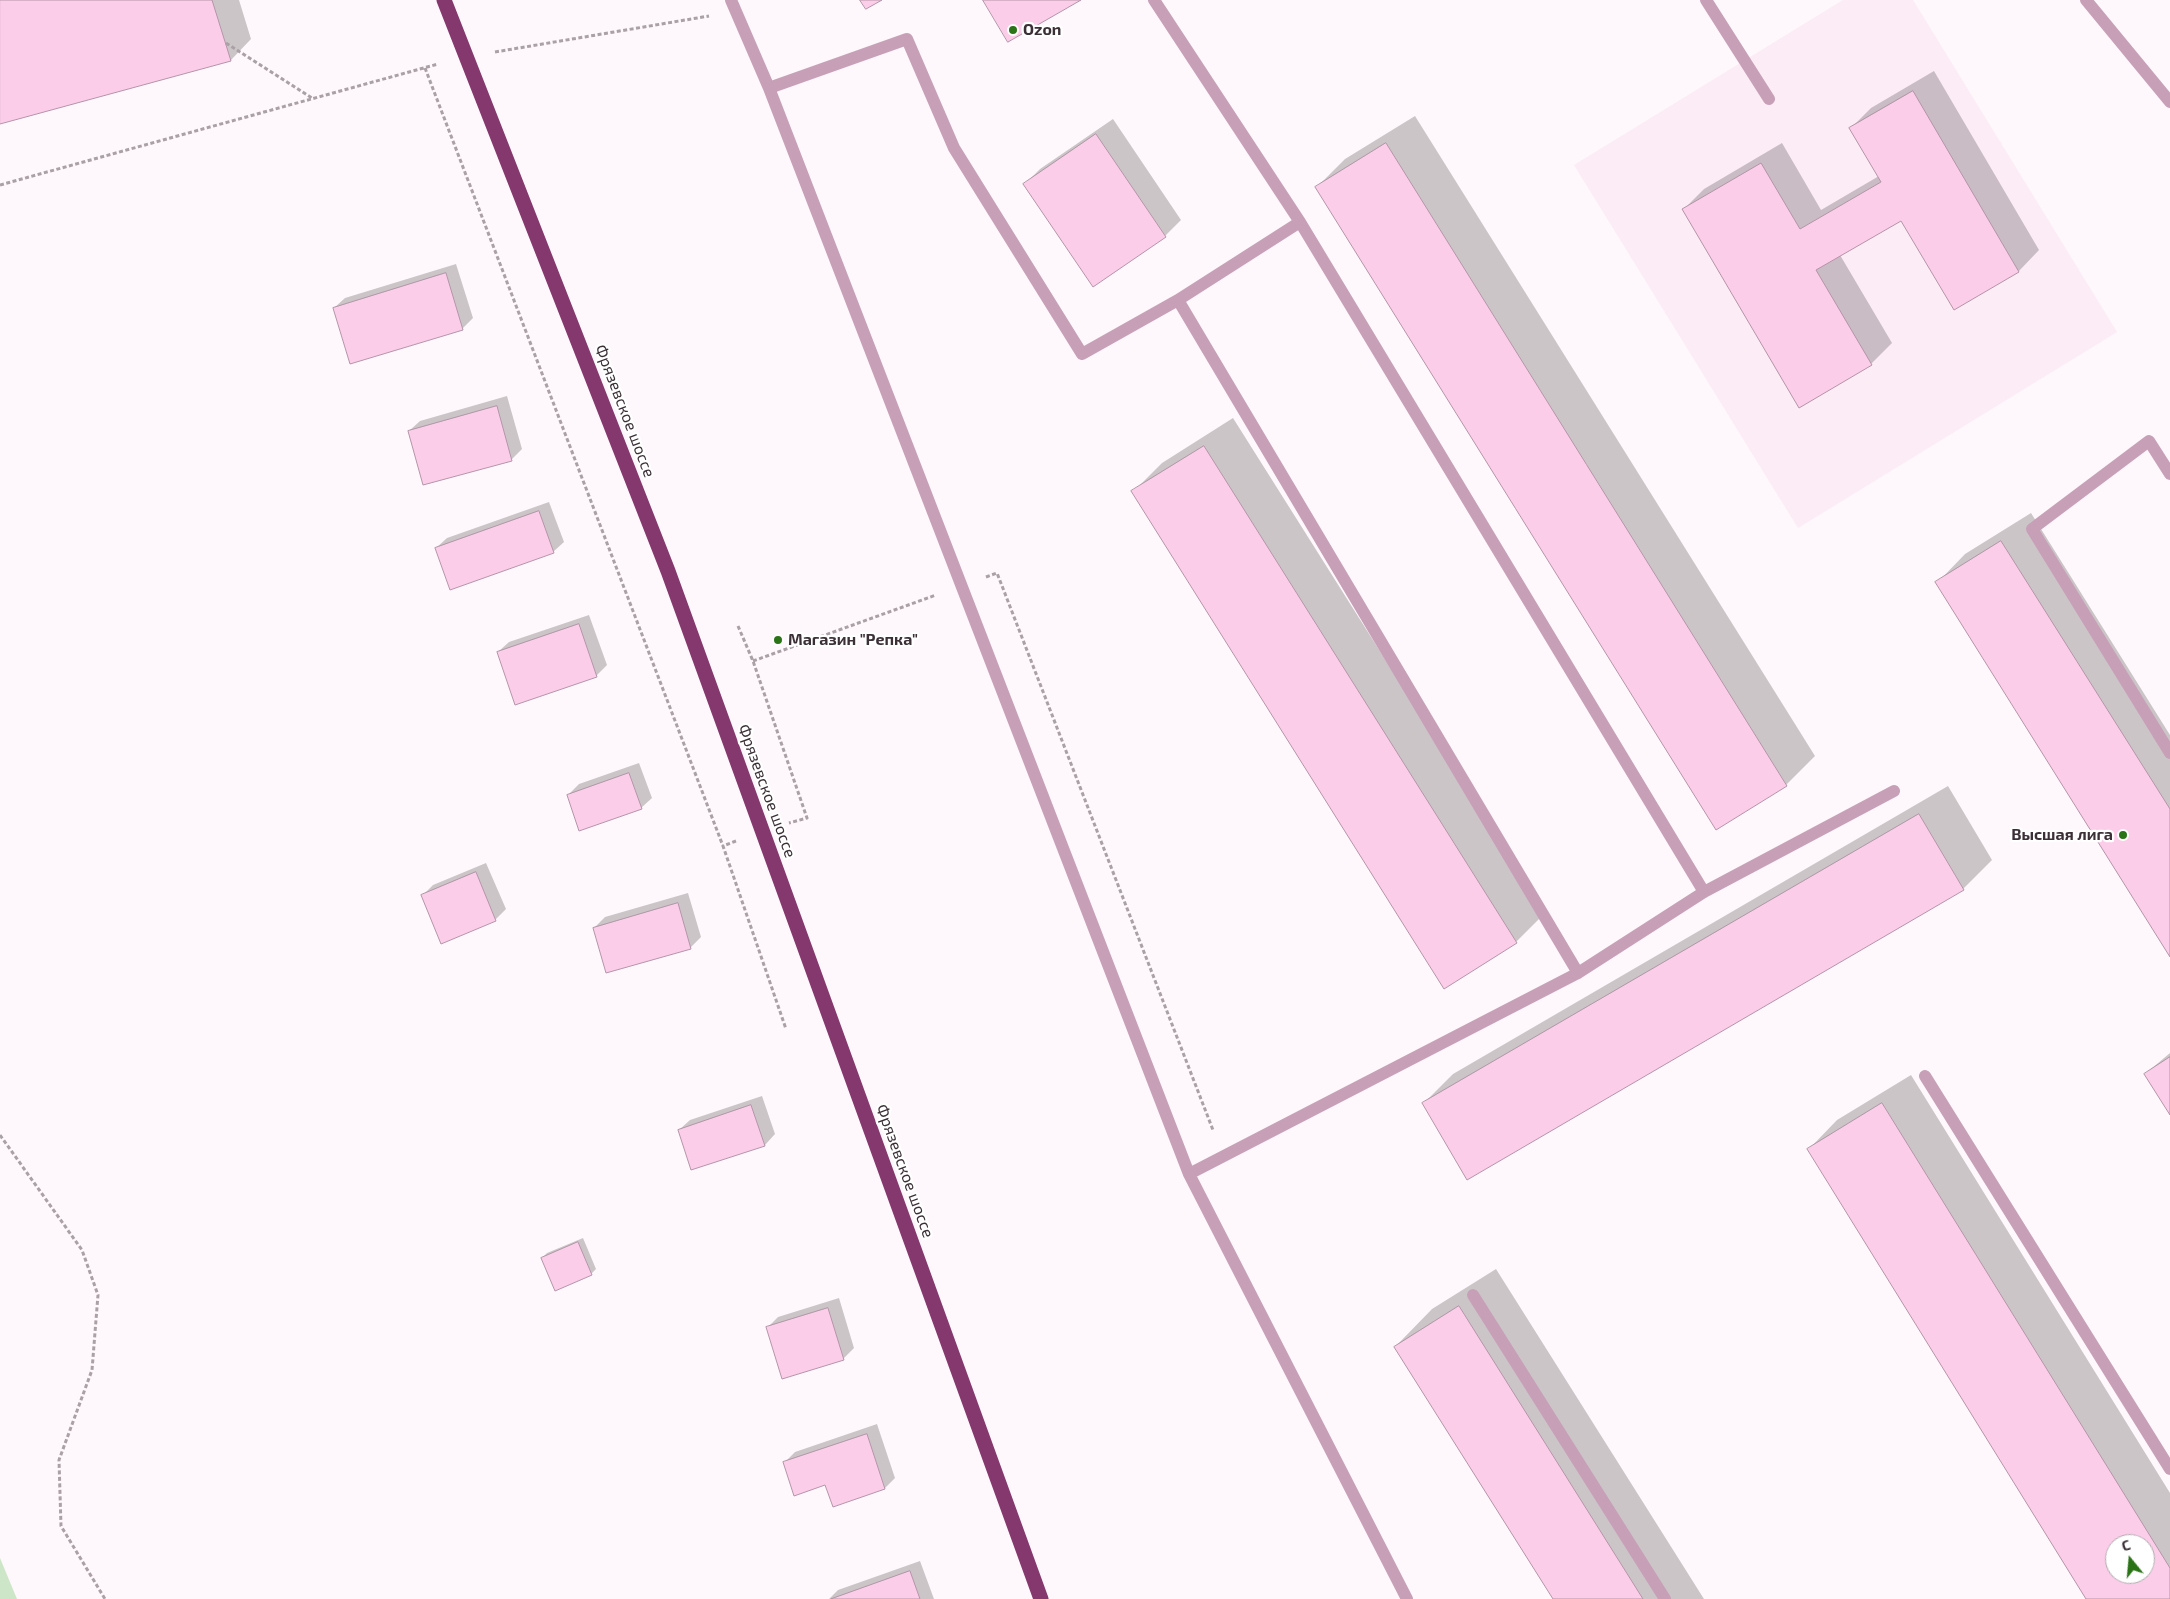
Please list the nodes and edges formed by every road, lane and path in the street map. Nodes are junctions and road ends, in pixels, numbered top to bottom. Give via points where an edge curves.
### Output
1 (444, 0) edge
2 (1154, 0) edge
3 (1706, 0) edge
4 (2086, 0) edge
5 (734, 6) edge
6 (226, 43) dead end
7 (468, 56) junction
8 (425, 68) junction
9 (769, 88) junction
10 (312, 99) junction
11 (1769, 99) dead end
12 (2170, 102) edge
13 (0, 185) edge
14 (1300, 222) junction
15 (1178, 300) junction
16 (2170, 474) edge
17 (2170, 753) edge
18 (1894, 791) dead end
19 (723, 846) dead end
20 (1704, 892) junction
21 (1578, 973) junction
22 (1925, 1076) dead end
23 (0, 1135) edge
24 (1189, 1174) junction
25 (1473, 1295) dead end
26 (2170, 1469) edge
27 (105, 1599) edge
28 (1042, 1599) edge
29 (1407, 1599) edge
30 (1665, 1599) edge

1 - 7 highway, Фрязевское шоссе
2 - 14 lane
3 - 11 lane
4 - 12 lane
5 - 7 path
5 - 9 lane
6 - 10 path
7 - 8 path
7 - 28 highway, Фрязевское шоссе via 668,571
8 - 10 path
8 - 19 path
9 - 15 lane via 907,39 954,148 1082,354
9 - 24 lane
10 - 13 path
14 - 15 lane
14 - 20 lane
15 - 21 lane
16 - 17 lane via 2150,441 2032,529
18 - 20 lane
20 - 21 lane
21 - 24 lane
22 - 26 lane
23 - 27 path via 82,1250 98,1295 92,1370 59,1460 61,1526
24 - 29 lane
25 - 30 lane

